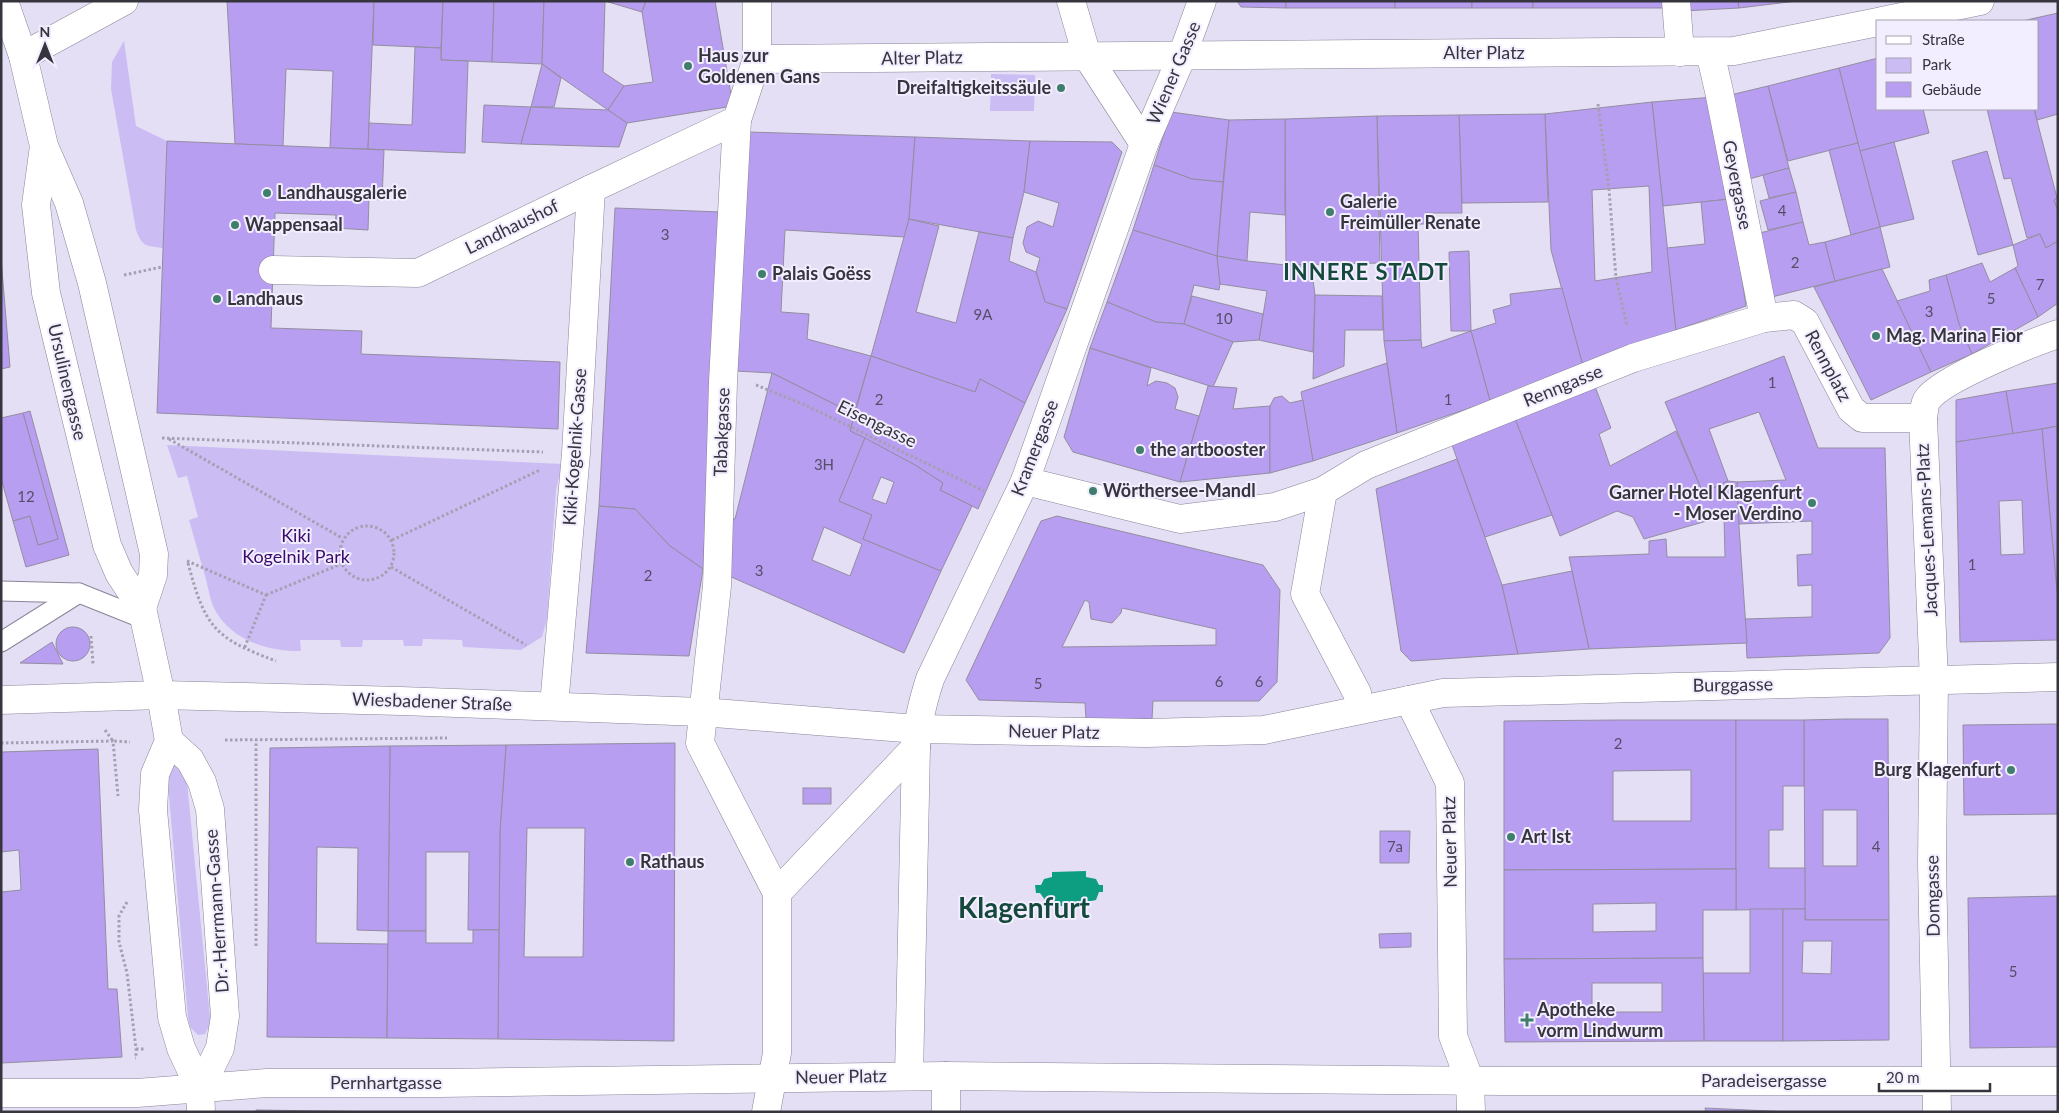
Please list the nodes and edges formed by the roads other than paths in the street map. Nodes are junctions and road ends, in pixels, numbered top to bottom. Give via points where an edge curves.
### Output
1 (4, 1) edge
2 (124, 1) edge
3 (757, 1) edge
4 (1071, 1) edge
5 (1202, 1) edge
6 (1676, 1) edge
7 (1980, 1) edge
8 (1887, 20) edge
9 (1876, 22) edge
10 (1680, 52) junction
11 (1710, 52) junction
12 (23, 56) junction
13 (1087, 56) junction
14 (1182, 56) junction
15 (757, 59) junction
16 (737, 120) junction
17 (1144, 144) junction
18 (44, 146) junction
19 (591, 189) junction
20 (273, 270) dead end
21 (1764, 318) junction
22 (2058, 334) edge
23 (1923, 418) junction
24 (1025, 481) junction
25 (1323, 492) junction
26 (79, 593) junction
27 (6, 595) edge
28 (143, 614) junction
29 (1, 642) edge
30 (2058, 677) edge
31 (1934, 681) junction
32 (1357, 693) dead end
33 (161, 695) junction
34 (1, 700) edge
35 (1409, 700) junction
36 (554, 706) junction
37 (702, 712) junction
38 (916, 738) junction
39 (169, 741) junction
40 (700, 743) joint
41 (777, 893) junction
42 (775, 1065) junction
43 (909, 1076) junction
44 (946, 1076) junction
45 (1470, 1080) junction
46 (1938, 1080) junction
47 (2058, 1081) edge
48 (1, 1092) edge
49 (200, 1100) edge
50 (766, 1112) edge
51 (946, 1112) edge
52 (1471, 1112) edge
53 (1938, 1112) edge

1 - 12 street, Ursulinengasse
2 - 12 street
3 - 15 street
4 - 13 street
5 - 14 street, Wiener Gasse
6 - 10 street
7 - 8 street
9 - 11 street, Alter Platz via 1734,51
10 - 11 street, Alter Platz
10 - 14 street, Alter Platz
11 - 21 street, Geyergasse
12 - 18 street, Ursulinengasse
13 - 14 street, Alter Platz
13 - 15 street, Alter Platz
13 - 17 street
14 - 17 street, Wiener Gasse
15 - 16 street
16 - 19 street, Landhaushof
16 - 37 street, Tabakgasse via 723,382 717,586
17 - 24 street, Kramergasse
18 - 28 street, Ursulinengasse via 69,203 92,283 154,554 153,574
18 - 28 street, Ursulinengasse via 36,205 46,293 107,545
19 - 20 street, Landhaushof via 418,273
19 - 36 street, Kiki-Kogelnik-Gasse via 576,453
21 - 23 street, Rennplatz via 1794,315 1805,322 1851,409 1862,418
21 - 25 street, Renngasse via 1633,358 1366,465
22 - 23 street, Jacques-Lemans-Platz via 2030,343 1941,386 1926,400
23 - 31 street, Jacques-Lemans-Platz
24 - 25 street, Renngasse via 1180,518 1275,508
24 - 38 street, Kramergasse via 930,679
25 - 32 street via 1305,594
26 - 27 lane
26 - 28 lane
26 - 29 lane
28 - 33 street, Ursulinengasse
30 - 31 street, Burggasse
31 - 35 street, Burggasse via 1518,690 1442,693
31 - 46 street, Domgasse via 1932,863
33 - 34 street, Wiesbadener Straße
33 - 36 street, Wiesbadener Straße
33 - 39 street
35 - 38 street, Neuer Platz via 1264,730
35 - 45 street, Neuer Platz via 1450,783 1453,1036
36 - 37 street, Wiesbadener Straße
37 - 38 street, Neuer Platz
37 - 40 street, Tabakgasse
38 - 41 street
38 - 43 street, Neuer Platz
39 - 49 street via 155,774 153,810 158,870 172,1017
39 - 49 street, Dr.-Herrmann-Gasse via 190,760 202,782 210,809 225,1016 220,1048
40 - 41 street, Neuer Platz
41 - 42 street, Neuer Platz
42 - 43 street, Neuer Platz
42 - 49 street, Pernhartgasse via 441,1083 267,1083
42 - 50 street
43 - 44 street, Neuer Platz
44 - 45 street, Neuer Platz
44 - 51 street
45 - 46 street, Paradeisergasse
45 - 52 street
46 - 47 street, Paradeisergasse
46 - 53 street, Domgasse
48 - 49 street, Pernhartgasse via 137,1094

